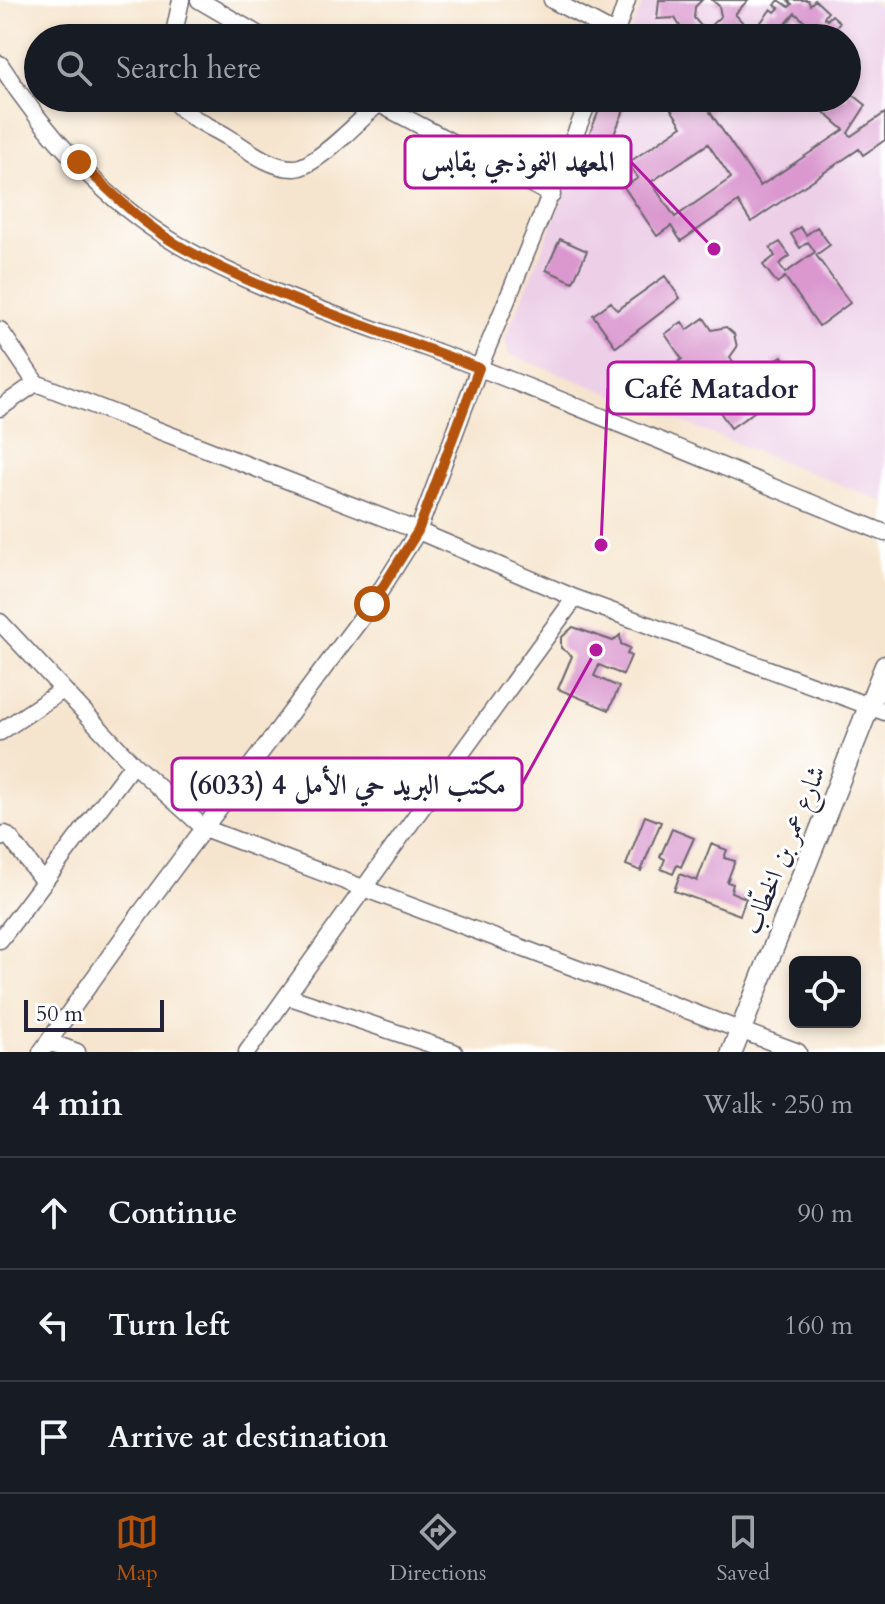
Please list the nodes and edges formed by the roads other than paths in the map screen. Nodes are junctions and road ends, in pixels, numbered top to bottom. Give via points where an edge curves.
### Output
1 (181, 0) edge
2 (199, 0) edge
3 (552, 0) edge
4 (627, 0) edge
5 (176, 24) edge
6 (240, 24) edge
7 (594, 24) edge
8 (619, 24) edge
9 (0, 64) edge
10 (24, 97) edge
11 (35, 112) edge
12 (186, 112) edge
13 (363, 112) edge
14 (395, 112) edge
15 (585, 112) edge
16 (552, 195) junction
17 (0, 330) edge
18 (479, 368) junction
19 (36, 383) junction
20 (0, 408) edge
21 (418, 531) junction
22 (885, 533) edge
23 (575, 598) junction
24 (1, 625) edge
25 (885, 666) edge
26 (63, 690) junction
27 (877, 709) edge
28 (0, 732) edge
29 (133, 764) junction
30 (204, 828) junction
31 (0, 838) edge
32 (44, 882) junction
33 (362, 887) junction
34 (0, 940) edge
35 (287, 996) junction
36 (740, 1031) junction
37 (45, 1047) edge
38 (77, 1052) edge
39 (247, 1052) edge
40 (454, 1052) edge
41 (732, 1052) edge
42 (798, 1052) edge

1 - 5 street
2 - 6 street
3 - 7 street
4 - 8 street
9 - 10 street
11 - 18 street via 127,207 176,244 245,278
12 - 13 street via 259,156 298,169
14 - 16 street
15 - 16 street
16 - 18 street
17 - 19 street
18 - 21 street
18 - 22 street
19 - 20 street
19 - 21 street
21 - 23 street
21 - 30 street via 372,604
23 - 27 street
23 - 33 street
24 - 26 street
25 - 27 street, شارع عمر بن الخطّاب
26 - 28 street
26 - 29 street
27 - 36 street, شارع عمر بن الخطّاب
29 - 30 street
29 - 32 street
30 - 33 street
30 - 37 street
31 - 32 street via 5,834 11,839
32 - 34 street
33 - 35 street
33 - 36 street
35 - 39 street
35 - 40 street
36 - 41 street, شارع عمر بن الخطّاب
36 - 42 street
37 - 38 street

